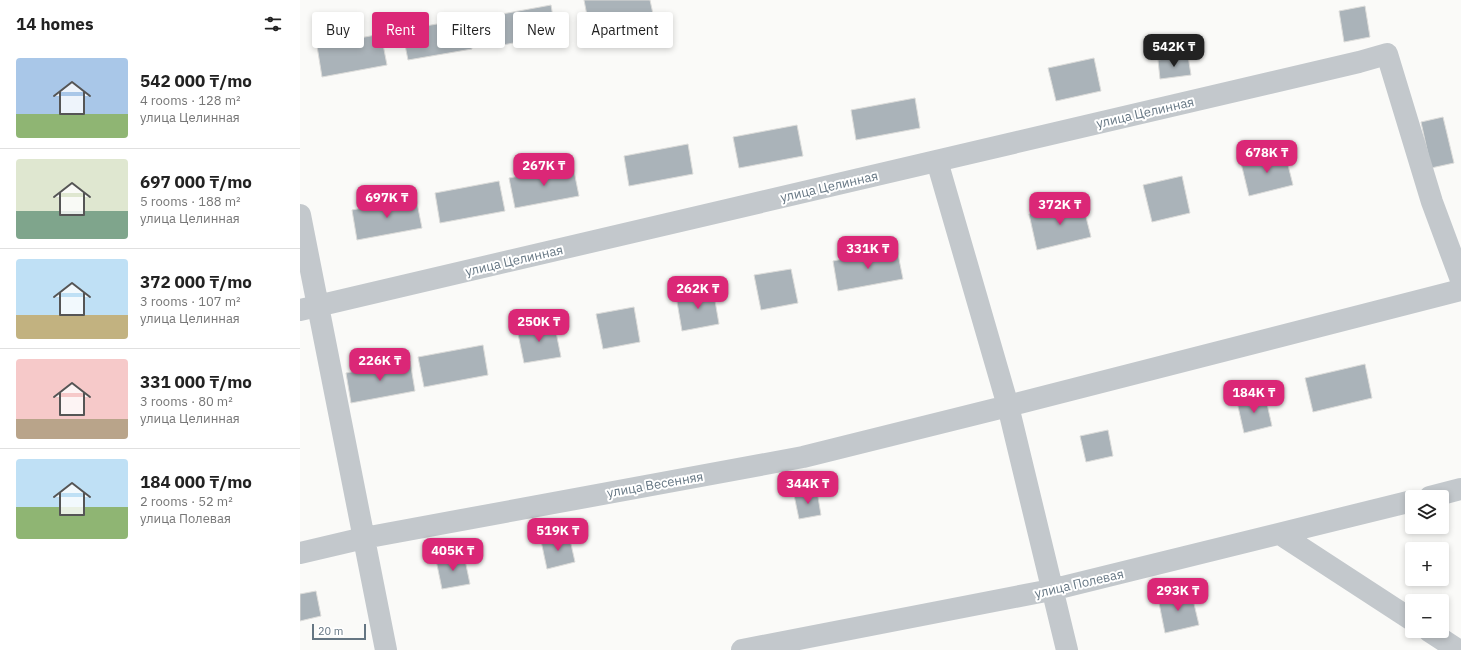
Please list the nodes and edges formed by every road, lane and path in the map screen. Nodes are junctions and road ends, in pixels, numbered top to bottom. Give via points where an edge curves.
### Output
1 (937, 161) junction
2 (300, 215) edge
3 (1461, 280) edge
4 (1461, 290) edge
5 (309, 308) edge
6 (1008, 406) junction
7 (1461, 490) edge
8 (1449, 493) edge
9 (1405, 504) edge
10 (1280, 534) junction
11 (364, 538) junction
12 (300, 553) edge
13 (1051, 590) junction
14 (1405, 615) edge
15 (1440, 638) edge
16 (386, 650) edge
17 (742, 650) edge
18 (1067, 650) edge
19 (1458, 650) edge

1 - 3 street, улица Целинная via 1387,54 1432,202
1 - 5 street, улица Целинная
1 - 6 street
2 - 5 street
4 - 6 street, улица Весенняя
5 - 11 street
6 - 11 street, улица Весенняя via 802,458
6 - 13 street
7 - 8 street
9 - 10 street, улица Полевая
10 - 13 street, улица Полевая
10 - 14 street
11 - 12 street, улица Весенняя
11 - 16 street
13 - 17 street, улица Полевая
13 - 18 street
15 - 19 street

